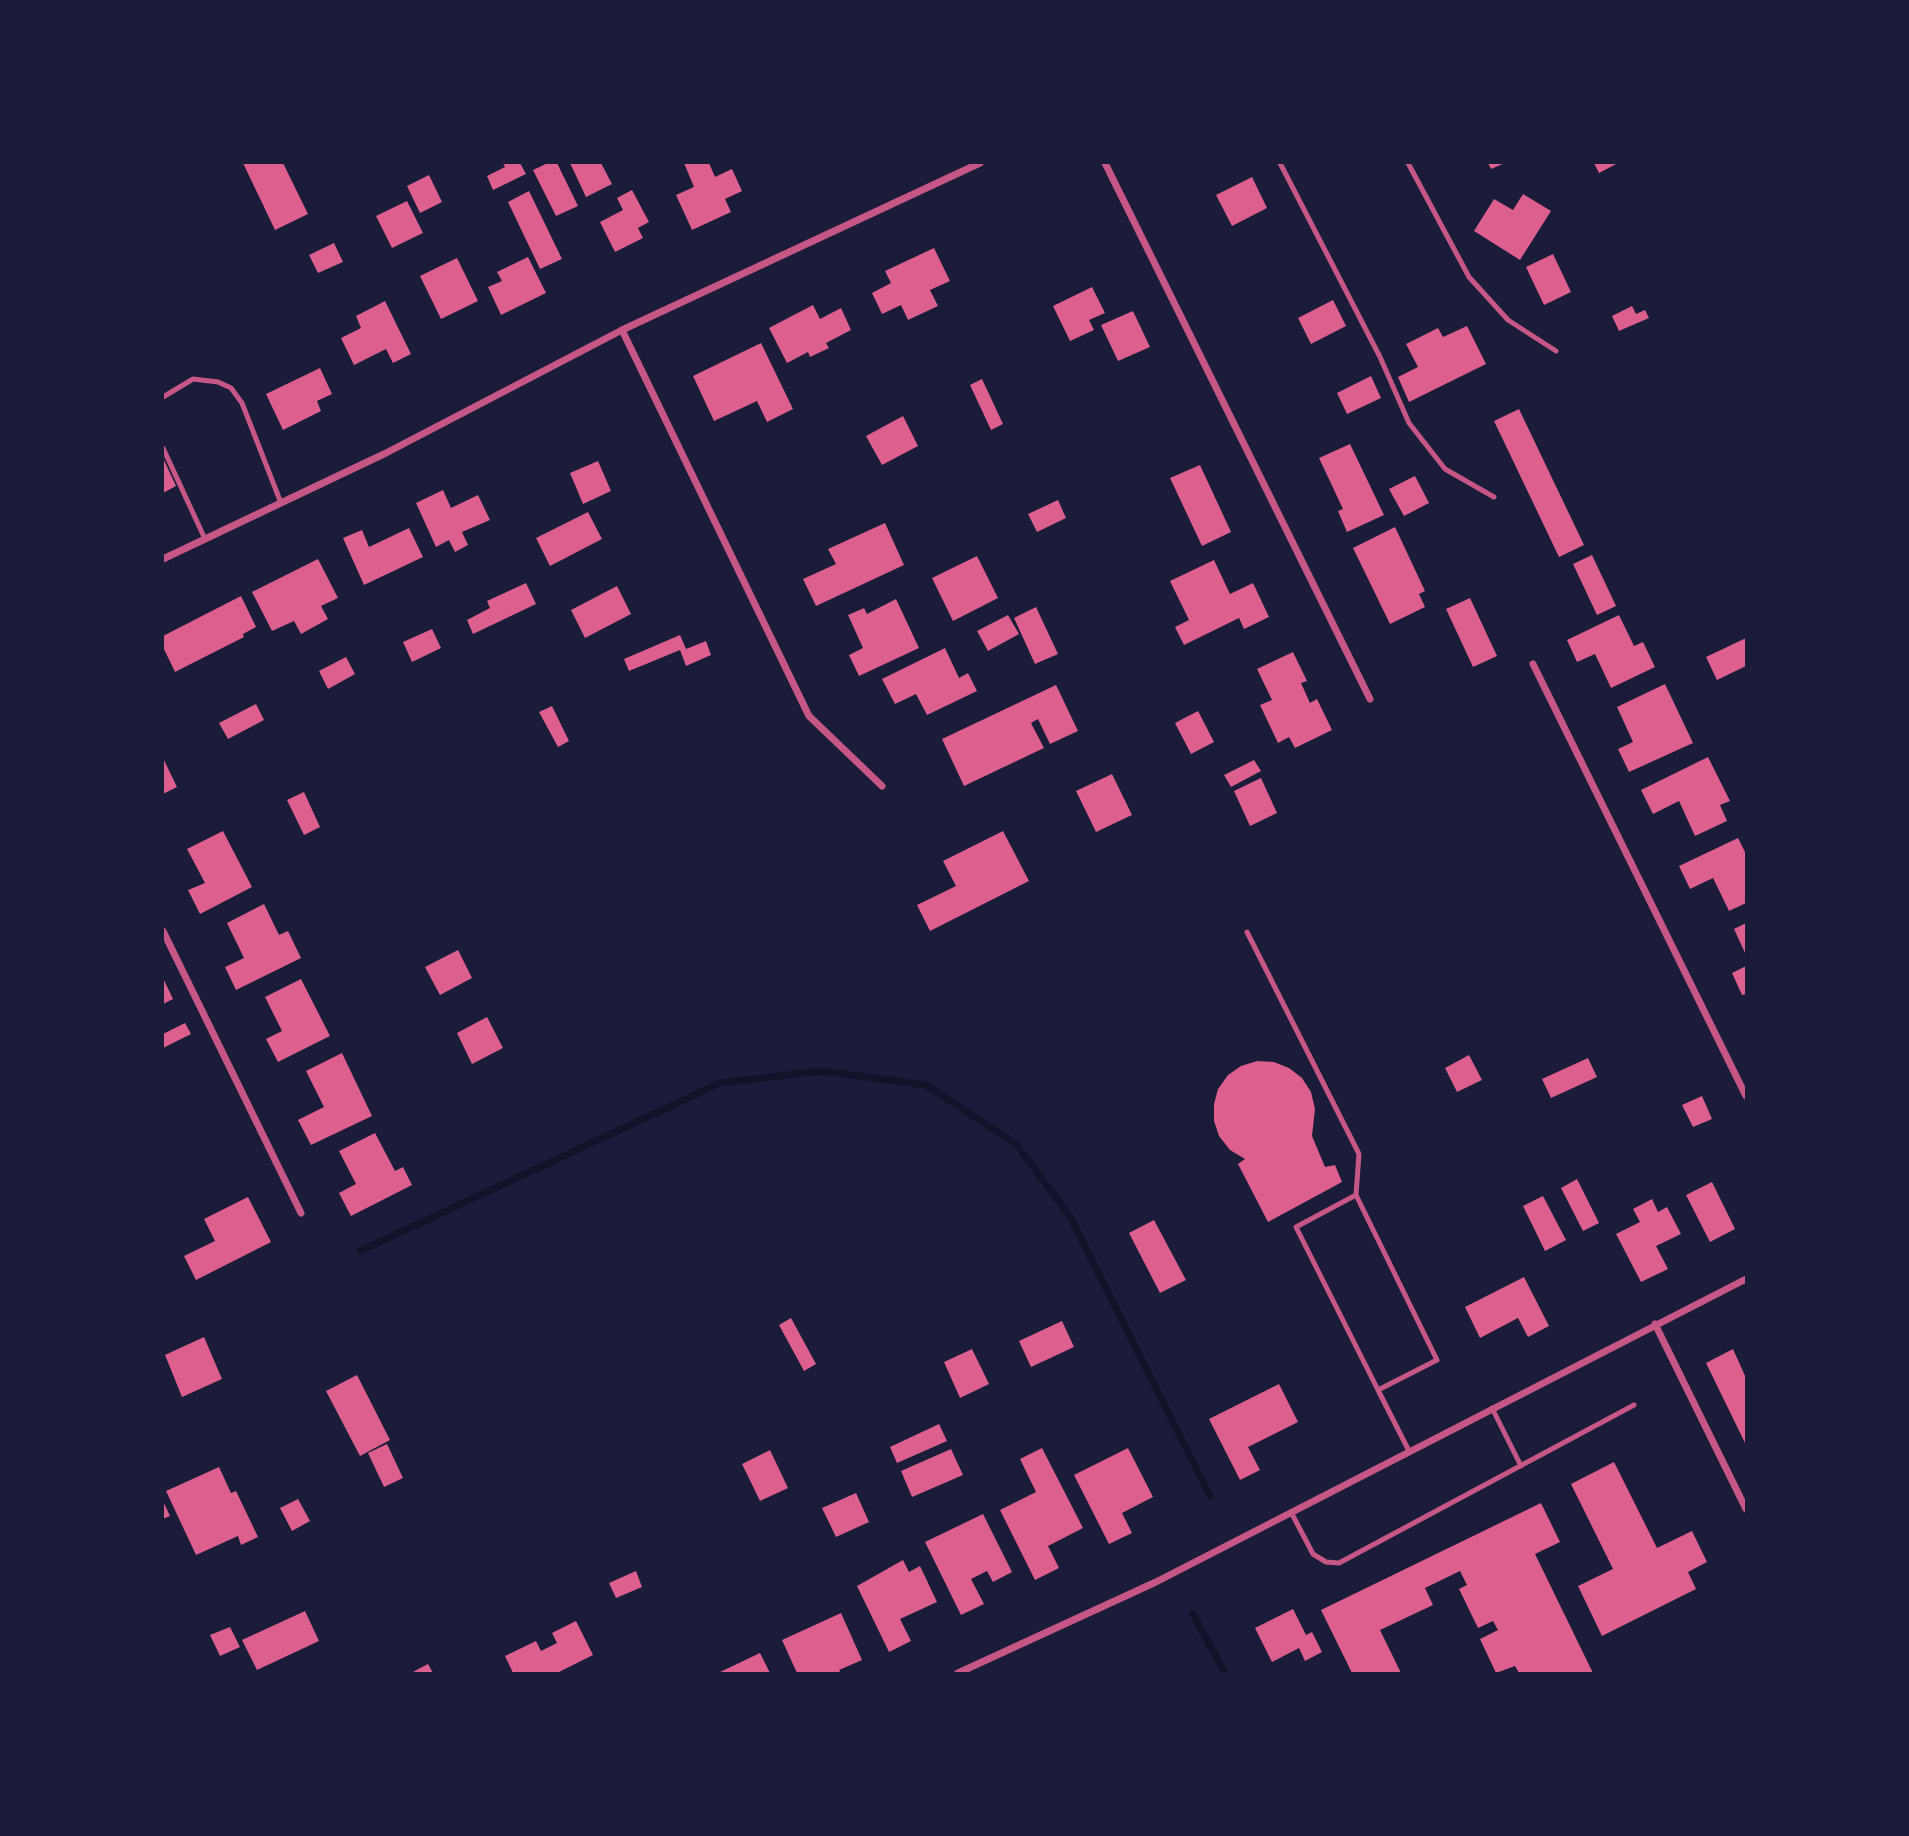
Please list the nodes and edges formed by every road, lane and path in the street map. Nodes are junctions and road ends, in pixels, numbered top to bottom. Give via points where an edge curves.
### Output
1 (980, 163) edge
2 (1105, 163) edge
3 (1280, 163) edge
4 (1408, 163) edge
5 (622, 330) junction
6 (1556, 351) dead end
7 (163, 397) edge
8 (163, 448) edge
9 (1494, 498) dead end
10 (281, 503) junction
11 (205, 539) junction
12 (163, 559) edge
13 (1533, 664) dead end
14 (1370, 699) dead end
15 (882, 786) dead end
16 (163, 931) edge
17 (1247, 932) dead end
18 (1746, 1097) edge
19 (1356, 1195) junction
20 (301, 1213) dead end
21 (1746, 1279) edge
22 (1655, 1324) junction
23 (1378, 1390) junction
24 (1634, 1405) dead end
25 (1492, 1408) junction
26 (1409, 1451) junction
27 (1521, 1466) junction
28 (1746, 1509) edge
29 (1291, 1512) junction
30 (958, 1673) edge

1 - 5 street
2 - 14 street
3 - 9 lane via 1380,357 1409,424 1445,469
4 - 6 lane via 1469,277 1508,320
5 - 10 street
5 - 15 street via 809,716
7 - 10 lane via 194,379 232,388 242,402
8 - 11 lane
10 - 11 street
11 - 12 street
13 - 18 street
16 - 20 street
17 - 19 lane via 1359,1154
19 - 23 lane via 1437,1360
19 - 23 lane via 1296,1227
21 - 22 street
22 - 25 street
22 - 28 street
23 - 26 lane
24 - 27 lane
25 - 26 street
25 - 27 lane
26 - 29 street
27 - 29 lane via 1339,1563 1313,1555
29 - 30 street via 1156,1582

